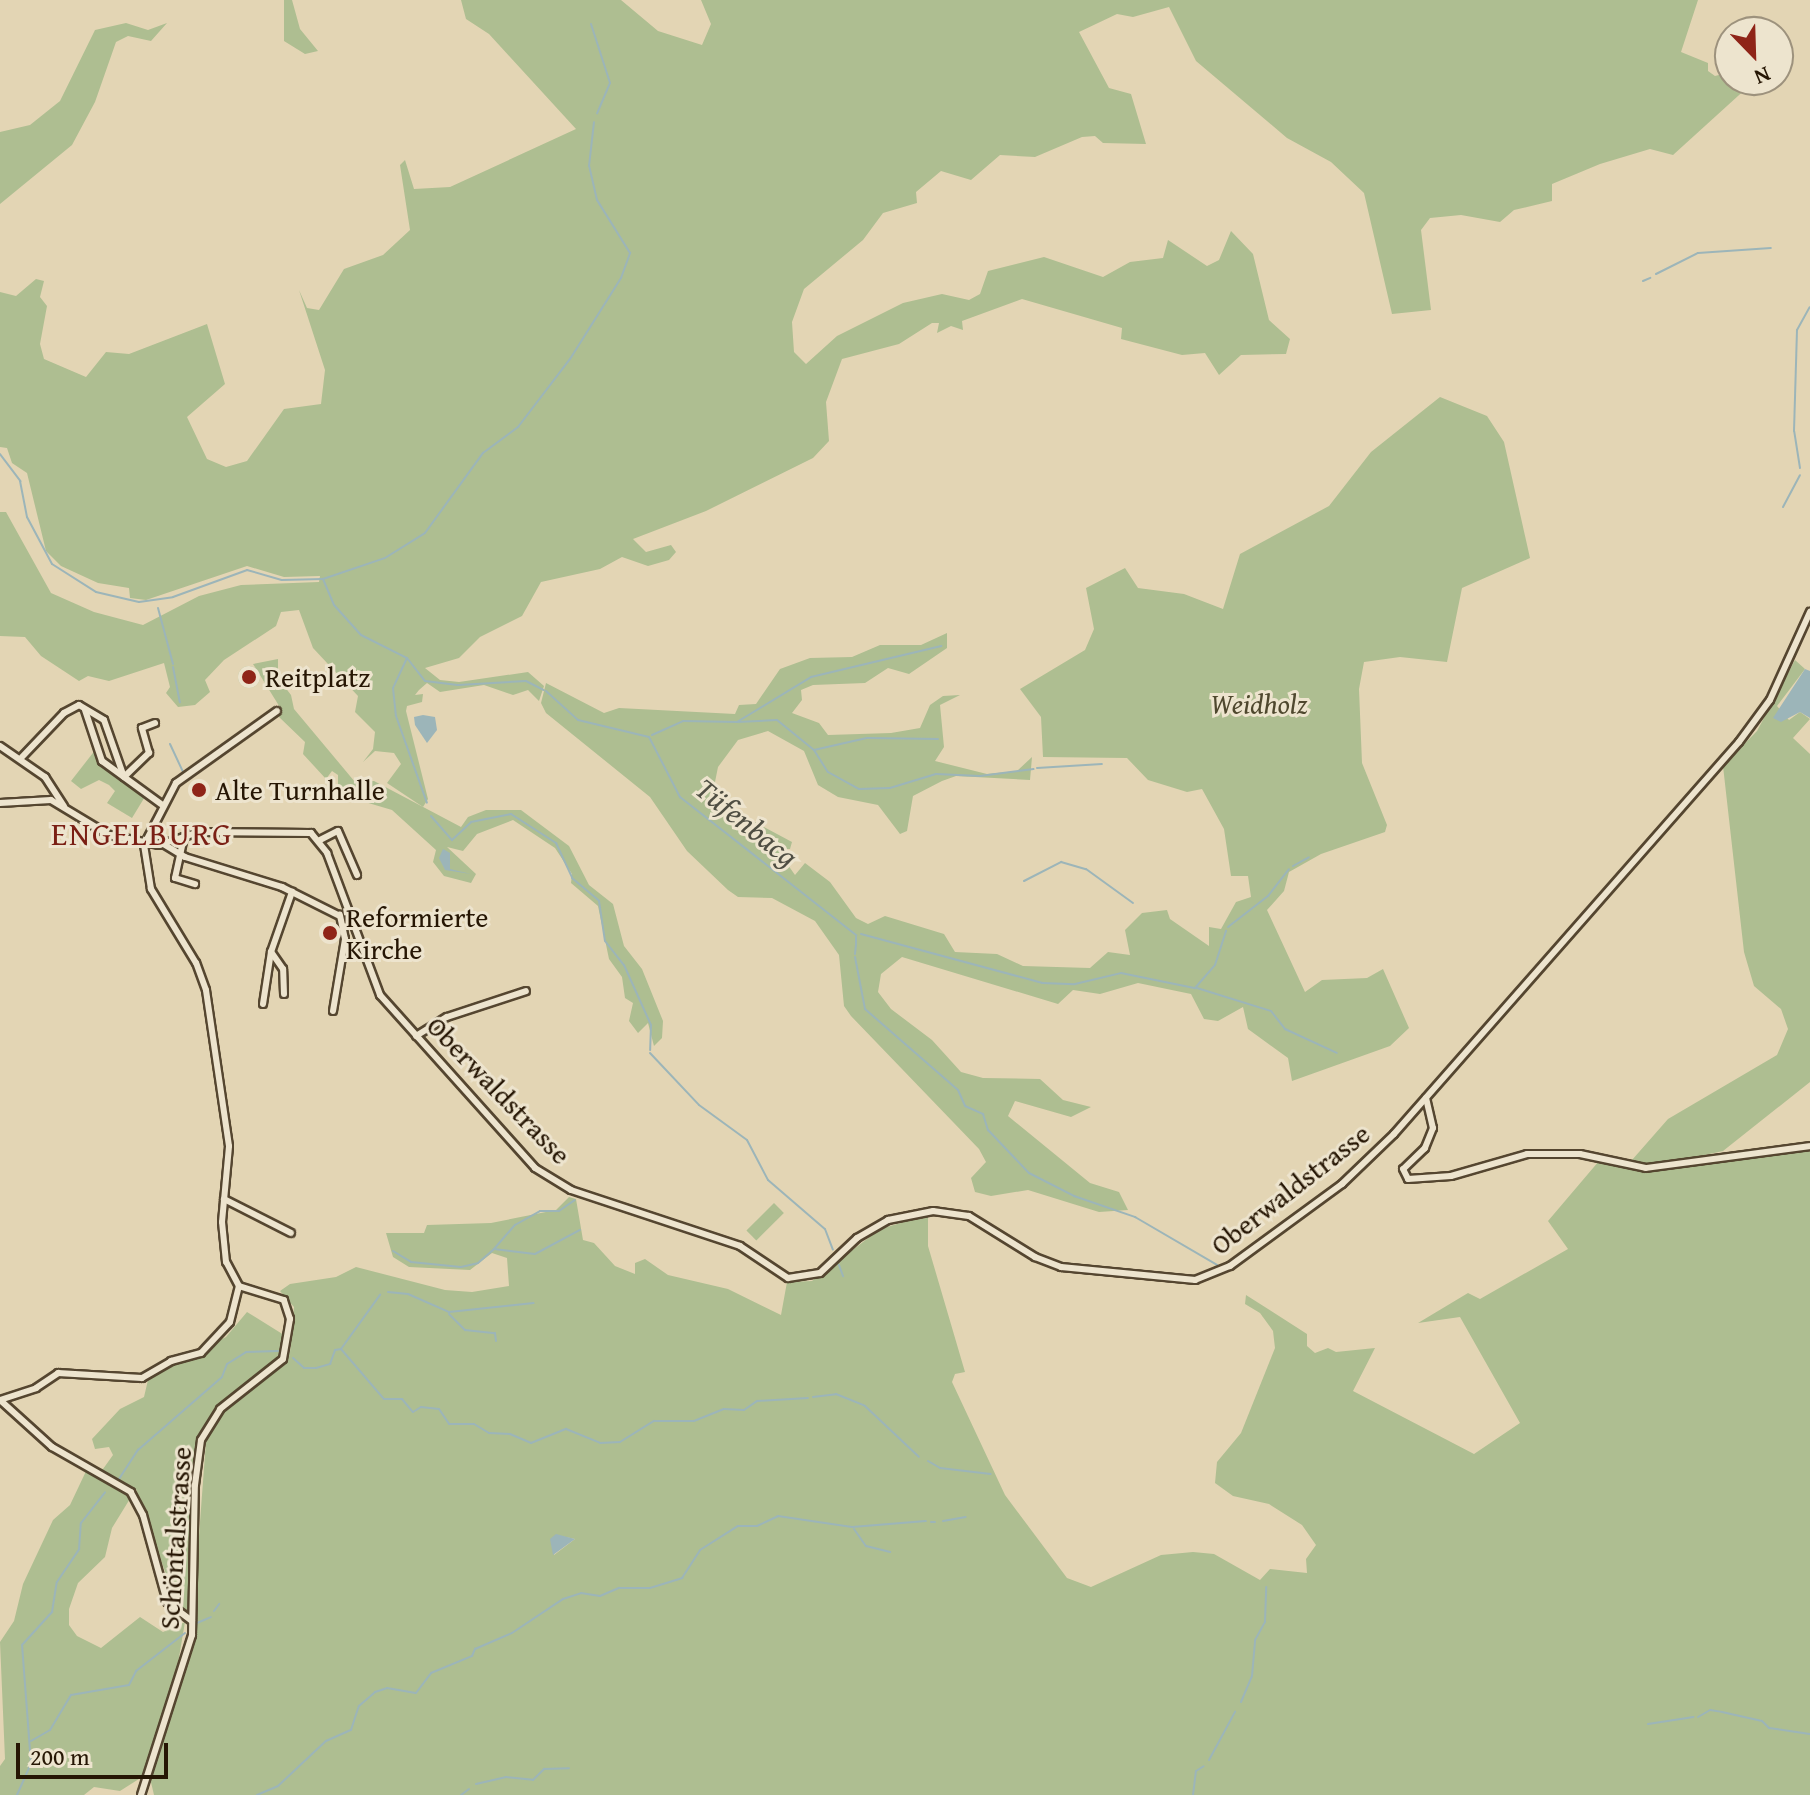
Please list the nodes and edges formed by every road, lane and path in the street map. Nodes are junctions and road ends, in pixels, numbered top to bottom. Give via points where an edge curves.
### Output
1 (1810, 612) edge
2 (85, 710) junction
3 (277, 711) dead end
4 (155, 723) dead end
5 (0, 746) edge
6 (158, 747) dead end
7 (149, 753) junction
8 (22, 757) junction
9 (124, 777) junction
10 (0, 803) edge
11 (161, 804) junction
12 (64, 806) junction
13 (184, 837) junction
14 (320, 840) junction
15 (144, 842) junction
16 (165, 845) junction
17 (181, 856) junction
18 (357, 875) dead end
19 (195, 884) dead end
20 (292, 892) junction
21 (347, 912) junction
22 (338, 915) junction
23 (271, 952) junction
24 (526, 991) dead end
25 (284, 994) dead end
26 (263, 1004) dead end
27 (333, 1011) dead end
28 (416, 1036) junction
29 (1426, 1098) junction
30 (1810, 1146) edge
31 (224, 1199) junction
32 (291, 1233) dead end
33 (239, 1286) junction
34 (0, 1400) edge
35 (192, 1621) junction
36 (141, 1795) edge

1 - 29 street, Oberwaldstrasse via 1770,700 1739,742
2 - 8 street via 76,705 66,711
2 - 9 street via 100,759
2 - 9 street via 104,720
3 - 11 street via 183,777
4 - 7 street via 142,728
5 - 8 street
6 - 7 street
7 - 9 street
8 - 12 street via 45,777
9 - 11 street
10 - 12 street via 38,798
11 - 15 street
12 - 15 street via 109,835
13 - 14 street via 297,829
13 - 16 street
13 - 17 street
14 - 18 street via 338,831
14 - 21 street, Oberwaldstrasse
15 - 16 street
15 - 31 street via 149,884 204,984 227,1125
16 - 17 street
17 - 19 street via 175,878
17 - 20 street
20 - 22 street
20 - 23 street
21 - 22 street
21 - 28 street, Oberwaldstrasse via 369,973 387,1004
22 - 27 street via 345,939
23 - 25 street via 283,969
23 - 26 street
24 - 28 street via 447,1017
28 - 29 street, Oberwaldstrasse via 548,1178 724,1240 798,1279 820,1273 877,1225 933,1211 969,1216 1061,1267 1184,1281 1209,1277 1354,1174
29 - 30 street via 1433,1128 1425,1148 1403,1169 1408,1179 1451,1176 1527,1154 1580,1154 1646,1168
31 - 32 street
31 - 33 street via 223,1250
33 - 34 street via 233,1316 201,1353 171,1361 142,1378 58,1373 36,1388
33 - 35 street, Schöntalstrasse via 284,1300 290,1312 287,1347 278,1365 220,1409 201,1440
34 - 35 street via 52,1447 131,1492 143,1515 167,1602
35 - 36 street, Schöntalstrasse via 185,1661

